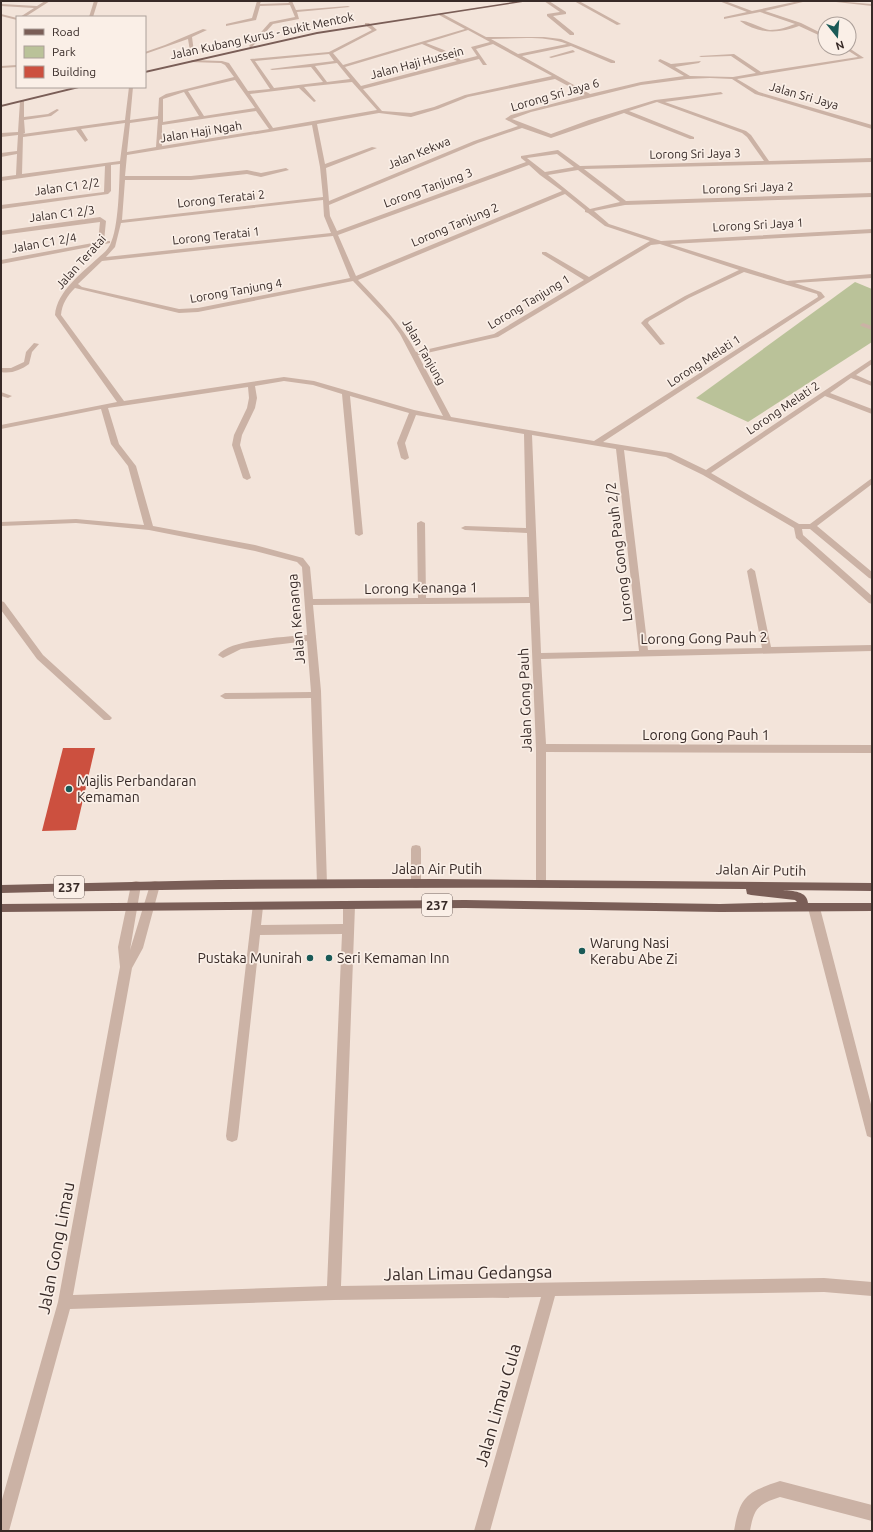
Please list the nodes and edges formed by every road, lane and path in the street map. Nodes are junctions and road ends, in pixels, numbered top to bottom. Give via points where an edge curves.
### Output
1 (48, 1) edge
2 (96, 1) edge
3 (527, 1) edge
4 (546, 1) edge
5 (576, 1) edge
6 (721, 1) edge
7 (805, 1) edge
8 (836, 1) edge
9 (258, 3) edge
10 (291, 3) edge
11 (1, 5) edge
12 (872, 5) edge
13 (37, 7) junction
14 (348, 7) dead end
15 (295, 11) junction
16 (759, 11) junction
17 (751, 12) junction
18 (440, 14) junction
19 (1, 15) edge
20 (24, 16) edge
21 (91, 16) edge
22 (726, 18) dead end
23 (16, 20) edge
24 (252, 20) junction
25 (259, 21) dead end
26 (742, 21) dead end
27 (266, 22) dead end
28 (272, 23) junction
29 (370, 24) junction
30 (619, 24) dead end
31 (799, 24) junction
32 (228, 25) dead end
33 (468, 29) junction
34 (205, 30) dead end
35 (817, 33) edge
36 (572, 34) dead end
37 (190, 36) junction
38 (485, 38) junction
39 (423, 43) junction
40 (493, 43) junction
41 (572, 44) junction
42 (251, 47) junction
43 (581, 48) junction
44 (192, 51) dead end
45 (146, 53) edge
46 (330, 53) junction
47 (857, 54) edge
48 (517, 56) junction
49 (701, 56) dead end
50 (479, 57) junction
51 (551, 57) dead end
52 (660, 60) dead end
53 (192, 61) junction
54 (459, 61) junction
55 (337, 62) junction
56 (613, 62) dead end
57 (699, 62) dead end
58 (486, 64) dead end
59 (312, 65) junction
60 (16, 66) edge
61 (346, 66) junction
62 (670, 66) junction
63 (1, 67) edge
64 (272, 69) dead end
65 (146, 72) edge
66 (761, 74) junction
67 (556, 77) junction
68 (236, 78) junction
69 (690, 78) junction
70 (733, 78) junction
71 (353, 80) junction
72 (326, 83) junction
73 (300, 86) junction
74 (366, 87) junction
75 (75, 88) edge
76 (131, 88) edge
77 (185, 90) junction
78 (273, 90) junction
79 (247, 93) junction
80 (721, 93) dead end
81 (589, 95) junction
82 (22, 101) junction
83 (657, 101) junction
84 (314, 102) dead end
85 (1, 106) edge
86 (258, 109) junction
87 (57, 110) dead end
88 (624, 111) junction
89 (380, 112) junction
90 (160, 117) junction
91 (202, 117) junction
92 (23, 119) junction
93 (128, 121) junction
94 (314, 123) junction
95 (160, 124) junction
96 (522, 126) junction
97 (872, 127) edge
98 (77, 128) junction
99 (272, 130) junction
100 (1, 135) edge
101 (22, 135) junction
102 (692, 138) dead end
103 (85, 140) dead end
104 (374, 148) dead end
105 (159, 149) junction
106 (20, 152) junction
107 (124, 154) junction
108 (1, 155) edge
109 (872, 160) edge
110 (123, 162) junction
111 (529, 163) junction
112 (768, 163) junction
113 (108, 164) junction
114 (323, 167) junction
115 (578, 168) junction
116 (286, 170) dead end
117 (542, 174) junction
118 (19, 176) junction
119 (1, 178) edge
120 (122, 178) junction
121 (564, 192) junction
122 (872, 195) edge
123 (326, 201) junction
124 (625, 203) junction
125 (1, 207) edge
126 (587, 211) junction
127 (118, 222) junction
128 (872, 231) edge
129 (1, 233) edge
130 (335, 234) junction
131 (115, 241) junction
132 (658, 242) junction
133 (101, 244) junction
134 (646, 245) joint
135 (544, 253) dead end
136 (99, 260) junction
137 (1, 262) edge
138 (744, 270) junction
139 (872, 276) edge
140 (354, 279) junction
141 (588, 280) junction
142 (783, 282) junction
143 (75, 285) junction
144 (863, 325) dead end
145 (872, 328) edge
146 (36, 344) dead end
147 (662, 344) dead end
148 (415, 354) junction
149 (872, 361) edge
150 (1, 370) edge
151 (851, 376) junction
152 (251, 384) junction
153 (872, 384) edge
154 (346, 393) junction
155 (824, 393) junction
156 (122, 403) junction
157 (104, 406) junction
158 (412, 412) junction
159 (872, 412) edge
160 (448, 419) junction
161 (1, 427) edge
162 (528, 431) junction
163 (596, 443) junction
164 (620, 447) junction
165 (405, 458) dead end
166 (706, 473) junction
167 (247, 478) dead end
168 (872, 480) edge
169 (421, 523) dead end
170 (1, 524) edge
171 (812, 526) junction
172 (798, 527) junction
173 (149, 528) junction
174 (465, 528) dead end
175 (530, 531) junction
176 (360, 534) dead end
177 (751, 571) dead end
178 (872, 576) edge
179 (534, 600) junction
180 (422, 601) junction
181 (872, 601) edge
182 (309, 602) junction
183 (1, 604) edge
184 (312, 637) junction
185 (872, 648) edge
186 (767, 650) junction
187 (644, 653) junction
188 (223, 655) dead end
189 (538, 656) junction
190 (316, 695) junction
191 (225, 696) dead end
192 (107, 718) dead end
193 (541, 748) junction
194 (872, 749) edge
195 (416, 849) dead end
196 (637, 883) junction
197 (322, 884) junction
198 (416, 884) junction
199 (541, 884) junction
200 (136, 885) junction
201 (155, 885) junction
202 (872, 887) edge
203 (1, 888) edge
204 (349, 906) junction
205 (149, 907) junction
206 (257, 907) junction
207 (872, 907) edge
208 (1, 908) edge
209 (131, 908) junction
210 (796, 908) junction
211 (814, 908) junction
212 (348, 929) junction
213 (255, 930) junction
214 (126, 967) junction
215 (872, 1132) edge
216 (232, 1136) dead end
217 (872, 1289) edge
218 (550, 1290) junction
219 (334, 1293) junction
220 (65, 1302) junction
221 (872, 1513) edge
222 (1, 1531) edge
223 (482, 1531) edge
224 (742, 1531) edge

1 - 13 street
2 - 21 street
3 - 18 main road, Jalan Kubang Kurus - Bukit Mentok
4 - 36 street via 564,13 549,15
5 - 30 street
6 - 17 street
7 - 16 street
8 - 12 street
9 - 10 street
9 - 24 street
10 - 15 street
11 - 13 street
13 - 20 street
14 - 15 street
15 - 28 street via 298,16 296,19
16 - 17 street
16 - 31 street
17 - 22 street
18 - 29 main road, Jalan Kubang Kurus - Bukit Mentok
18 - 33 street
19 - 23 street
24 - 25 street
24 - 32 street
26 - 31 street via 762,30 775,32
27 - 28 street
28 - 42 street
29 - 42 main road, Jalan Kubang Kurus - Bukit Mentok
29 - 46 street via 375,30
31 - 35 street
33 - 38 street
33 - 39 street
34 - 37 street
37 - 44 street
37 - 45 street
38 - 40 street
38 - 41 street via 550,38
39 - 54 street
39 - 61 street
40 - 48 street
40 - 50 street via 473,48
41 - 43 street
41 - 48 street
42 - 53 main road, Jalan Kubang Kurus - Bukit Mentok
43 - 51 street
43 - 56 street
46 - 55 street
46 - 78 street via 252,60
47 - 66 street, Lorong Sri Jaya 6 via 864,57
48 - 67 street
49 - 66 street via 732,55
50 - 54 street, Jalan Haji Hussein
50 - 58 street
52 - 62 street
53 - 65 main road, Jalan Kubang Kurus - Bukit Mentok
53 - 68 street via 222,62
54 - 74 street, Jalan Haji Hussein
55 - 59 street
55 - 61 street
57 - 62 street
59 - 64 street
59 - 72 street
60 - 63 street
61 - 71 street
62 - 69 street
66 - 70 street, Lorong Sri Jaya 6
67 - 81 street
67 - 89 street, Jalan Haji Ngah via 467,96 411,115
68 - 77 street
68 - 79 street
69 - 70 street, Lorong Sri Jaya 6
69 - 81 street, Lorong Sri Jaya 6 via 639,84
70 - 97 street, Jalan Sri Jaya via 757,93
71 - 72 street
71 - 74 street
72 - 73 street
73 - 78 street
73 - 84 street
74 - 89 street
75 - 82 main road
76 - 93 street
77 - 90 street via 161,98
77 - 91 street
78 - 79 street
79 - 86 street
80 - 83 street, Lorong Sri Jaya 6
81 - 96 street, Lorong Sri Jaya 6 via 508,119
82 - 85 main road
82 - 92 street
83 - 88 street, Lorong Sri Jaya 6
83 - 112 street via 744,132
86 - 91 street
86 - 99 street
87 - 92 street via 49,115
88 - 96 street, Lorong Sri Jaya 6 via 551,136
88 - 102 street
89 - 94 street, Jalan Haji Ngah
90 - 93 street
90 - 95 street
91 - 95 street
92 - 101 street
93 - 98 street
93 - 107 street
94 - 99 street, Jalan Haji Ngah
94 - 114 street, Jalan Tanjung
95 - 105 street
96 - 123 street, Jalan Kekwa
98 - 101 street
98 - 103 street
99 - 105 street, Jalan Haji Ngah
100 - 101 street
101 - 106 street
104 - 114 street
105 - 107 street, Jalan Haji Ngah
106 - 108 street
106 - 118 street
107 - 110 street
109 - 112 street, Lorong Sri Jaya 3
110 - 113 street
110 - 120 street, Jalan Teratai
111 - 115 street via 523,157 558,152
111 - 117 street
111 - 130 street, Lorong Tanjung 3
112 - 115 street, Lorong Sri Jaya 3
113 - 118 street
113 - 125 street, Jalan C1 2/2 via 106,193
114 - 123 street, Jalan Tanjung
115 - 117 street, Lorong Sri Jaya 3
115 - 124 street
116 - 120 street via 261,175 247,172 191,178
117 - 121 street
118 - 119 street
120 - 127 street, Jalan Teratai
121 - 126 street
121 - 140 street, Lorong Tanjung 2
122 - 124 street, Lorong Sri Jaya 2
123 - 127 street, Lorong Teratai 2
123 - 130 street, Jalan Tanjung via 327,216
124 - 126 street, Lorong Sri Jaya 2
126 - 132 street via 611,227
127 - 131 street, Jalan Teratai
128 - 132 street, Lorong Sri Jaya 1
129 - 133 street, Jalan C1 2/3 via 100,219 103,221
130 - 136 street, Lorong Teratai 1
130 - 140 street, Jalan Tanjung
131 - 133 street, Jalan C1 2/4
131 - 136 street, Jalan Teratai
132 - 134 street, Lorong Sri Jaya 1
132 - 138 street
133 - 137 street, Jalan C1 2/4
134 - 141 street, Lorong Tanjung 1
135 - 141 street
136 - 143 street, Jalan Teratai
138 - 142 street
138 - 147 street via 687,297 647,320 644,323
139 - 142 street
140 - 143 street, Lorong Tanjung 4 via 188,311 179,311
140 - 148 street, Jalan Tanjung via 398,326
141 - 148 street, Lorong Tanjung 1 via 496,336
142 - 163 street, Lorong Melati 1 via 819,293 822,297
143 - 156 street, Jalan Teratai via 59,303 58,315
144 - 145 street
146 - 150 street via 29,352 24,366 7,371
148 - 160 street, Jalan Tanjung
149 - 151 street, Lorong Melati 2
151 - 153 street
151 - 155 street, Lorong Melati 2
152 - 154 street via 293,379
152 - 156 street
152 - 167 street via 252,403 236,445
154 - 158 street
154 - 176 street
155 - 159 street
155 - 166 street, Lorong Melati 2
156 - 157 street
157 - 161 street
157 - 173 street via 115,444 132,466
158 - 160 street
158 - 165 street via 401,443
160 - 162 street
162 - 163 street
162 - 175 street, Jalan Gong Pauh
163 - 164 street
164 - 166 street via 668,455
164 - 187 street, Lorong Gong Pauh 2/2
166 - 172 street
168 - 171 street
169 - 180 street
170 - 173 street, Jalan Kenanga via 76,521
171 - 172 street
171 - 178 street
172 - 181 street via 799,536
173 - 182 street, Jalan Kenanga via 255,548 300,560 306,567
174 - 175 street
175 - 179 street, Jalan Gong Pauh
177 - 186 street
179 - 180 street, Lorong Kenanga 1
179 - 189 street, Jalan Gong Pauh
180 - 182 street, Lorong Kenanga 1
182 - 184 street, Jalan Kenanga
183 - 192 street via 40,657
184 - 188 street via 241,646
184 - 190 street, Jalan Kenanga
185 - 186 street, Lorong Gong Pauh 2
186 - 187 street, Lorong Gong Pauh 2
187 - 189 street, Lorong Gong Pauh 2
189 - 193 street, Jalan Gong Pauh
190 - 191 street
190 - 197 street, Jalan Kenanga
193 - 194 street, Lorong Gong Pauh 1
193 - 199 street, Jalan Gong Pauh
195 - 198 street
196 - 199 main road, Jalan Air Putih / 237
196 - 202 main road, Jalan Air Putih / 237
196 - 210 main road via 793,894 803,901 802,905
197 - 198 main road, Jalan Air Putih / 237
197 - 201 main road, Jalan Air Putih / 237
198 - 199 main road, Jalan Air Putih / 237
200 - 201 main road, Jalan Air Putih / 237
200 - 203 main road, Jalan Air Putih / 237
200 - 209 street, Jalan Gong Limau
201 - 205 street, Jalan Gong Limau
204 - 206 main road, 237
204 - 210 main road, 237 via 465,904
204 - 212 street
205 - 206 main road, 237
205 - 209 main road, 237
205 - 214 street, Jalan Gong Limau via 137,948
206 - 213 street
207 - 211 main road, 237
208 - 209 main road, 237
209 - 214 street, Jalan Gong Limau via 124,947
210 - 211 main road, 237
211 - 215 street
212 - 213 street
212 - 219 street
213 - 216 street
214 - 220 street, Jalan Gong Limau
217 - 218 street, Jalan Limau Gedangsa via 824,1285
218 - 219 street, Jalan Limau Gedangsa
218 - 223 street, Jalan Limau Cula
219 - 220 street, Jalan Limau Gedangsa
220 - 222 street, Jalan Gong Limau
221 - 224 street via 780,1489 752,1501 745,1514

